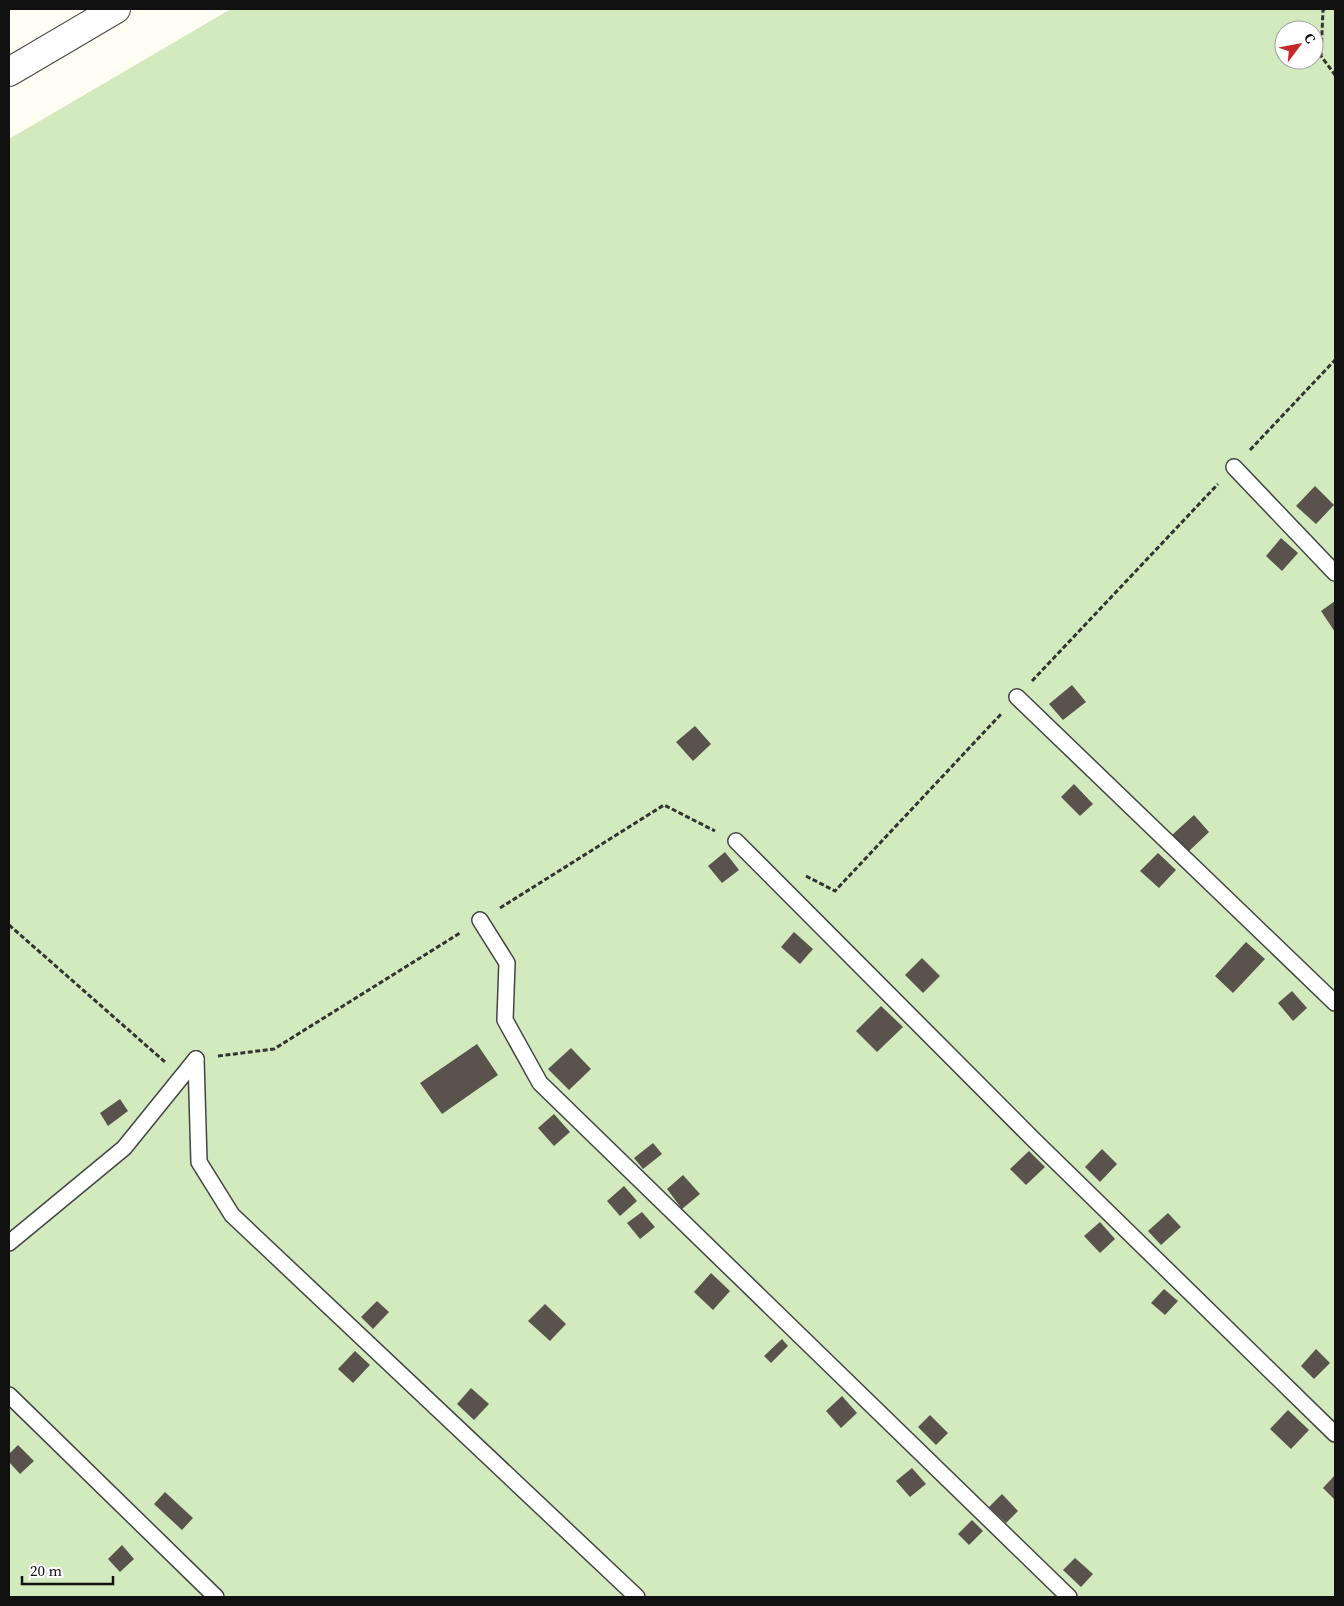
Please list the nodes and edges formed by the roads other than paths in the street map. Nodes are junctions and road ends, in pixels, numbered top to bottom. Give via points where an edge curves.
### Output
1 (116, 9) edge
2 (9, 72) edge
3 (1234, 467) road end
4 (1335, 573) edge
5 (1017, 697) road end
6 (736, 841) road end
7 (480, 920) road end
8 (1335, 1003) edge
9 (9, 1243) edge
10 (9, 1395) edge
11 (1335, 1434) edge
12 (216, 1597) edge
13 (637, 1597) edge
14 (1069, 1597) edge

1 - 2 street
3 - 4 lane
5 - 8 lane
6 - 11 lane via 1034,1140
7 - 14 lane via 507,963 505,1020 540,1082
9 - 13 lane via 124,1148 196,1059 199,1162 232,1215
10 - 12 lane

